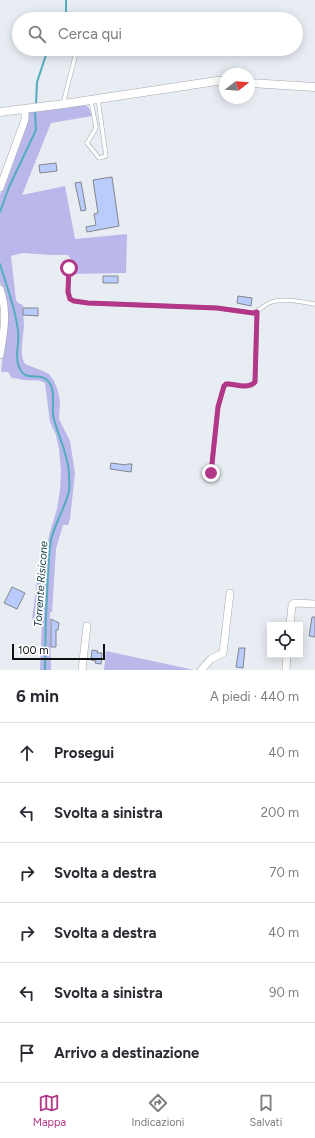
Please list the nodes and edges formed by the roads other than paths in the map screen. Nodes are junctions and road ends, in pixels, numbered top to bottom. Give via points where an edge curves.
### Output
1 (75, 56) edge
2 (219, 81) edge
3 (255, 83) edge
4 (315, 87) edge
5 (94, 99) junction
6 (64, 104) junction
7 (25, 109) junction
8 (0, 112) edge
9 (0, 188) edge
10 (69, 268) dead end
11 (0, 289) edge
12 (315, 304) edge
13 (257, 312) junction
14 (0, 355) edge
15 (211, 473) dead end
16 (230, 593) dead end
17 (315, 604) edge
18 (290, 622) edge
19 (87, 626) dead end
20 (287, 658) edge
21 (82, 670) edge
22 (201, 670) edge
23 (286, 670) edge

1 - 6 lane
2 - 5 street
3 - 4 street
5 - 5 lane via 96,127 87,143 99,158 106,156
5 - 6 street
6 - 7 street
7 - 8 street
7 - 9 street via 25,119
10 - 13 lane via 68,292 70,299 74,301
11 - 14 street via 5,319
12 - 13 lane via 286,300 268,304
13 - 15 lane via 255,382 248,386 224,386 218,407
16 - 22 street via 223,653 211,659
17 - 18 street via 292,605
19 - 21 street
20 - 23 street

